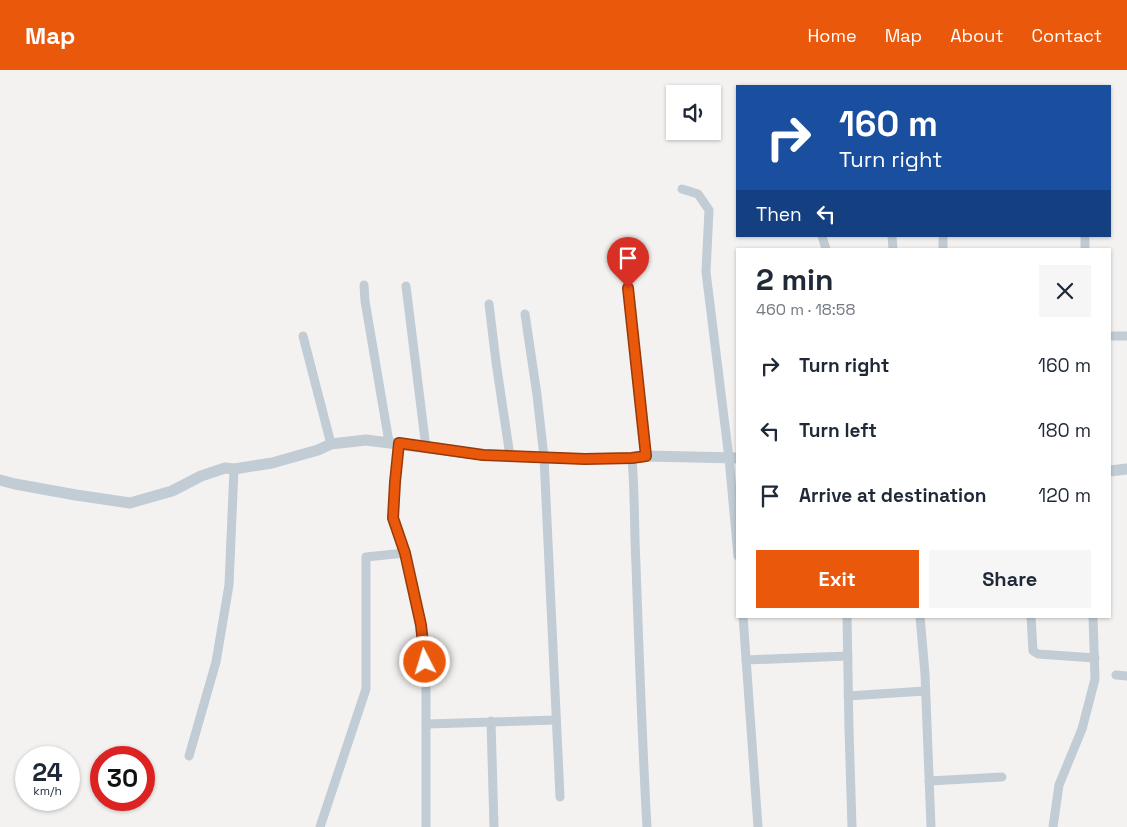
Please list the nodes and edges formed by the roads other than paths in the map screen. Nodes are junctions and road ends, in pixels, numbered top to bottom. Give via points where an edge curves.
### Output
1 (682, 189) dead end
2 (626, 269) dead end
3 (364, 285) dead end
4 (406, 286) dead end
5 (489, 304) dead end
6 (525, 314) dead end
7 (303, 336) dead end
8 (1111, 336) edge
9 (1127, 336) edge
10 (394, 443) junction
11 (331, 444) junction
12 (426, 448) junction
13 (510, 456) junction
14 (646, 456) junction
15 (544, 457) junction
16 (632, 458) junction
17 (733, 458) edge
18 (234, 469) junction
19 (1127, 469) edge
20 (1111, 471) edge
21 (0, 480) edge
22 (736, 517) edge
23 (405, 553) junction
24 (743, 618) edge
25 (847, 618) edge
26 (920, 618) edge
27 (1031, 618) edge
28 (1094, 618) edge
29 (848, 656) junction
30 (1095, 658) junction
31 (746, 660) junction
32 (1116, 675) dead end
33 (1127, 676) edge
34 (925, 691) junction
35 (848, 696) junction
36 (556, 720) junction
37 (491, 721) junction
38 (427, 724) junction
39 (189, 756) dead end
40 (1002, 777) dead end
41 (929, 782) junction
42 (560, 797) dead end
43 (320, 827) edge
44 (426, 827) edge
45 (494, 827) edge
46 (647, 827) edge
47 (758, 827) edge
48 (852, 827) edge
49 (931, 827) edge
50 (1053, 827) edge

1 - 17 street via 698,194 709,210 706,272
2 - 14 street
3 - 10 street
4 - 12 street
5 - 13 street
6 - 15 street
7 - 11 street
8 - 9 street
10 - 11 street via 366,440
10 - 12 street
10 - 23 street via 393,518
11 - 18 street via 272,463
12 - 13 street
13 - 15 street
14 - 16 street
14 - 17 street
15 - 16 street
15 - 36 street
16 - 46 street
17 - 22 street
18 - 21 street via 225,468 200,476 172,491 130,502
18 - 39 street via 229,585 216,662
19 - 20 street
23 - 38 street via 421,625
23 - 43 street via 366,557 366,689
24 - 31 street
25 - 29 street
26 - 34 street
27 - 30 street via 1033,651
28 - 30 street
29 - 31 street
29 - 35 street
30 - 50 street via 1095,679 1082,729 1059,785
31 - 47 street
32 - 33 street
34 - 35 street
34 - 41 street
35 - 48 street
36 - 37 street
36 - 42 street
37 - 38 street
37 - 45 street
38 - 44 street
40 - 41 street
41 - 49 street

